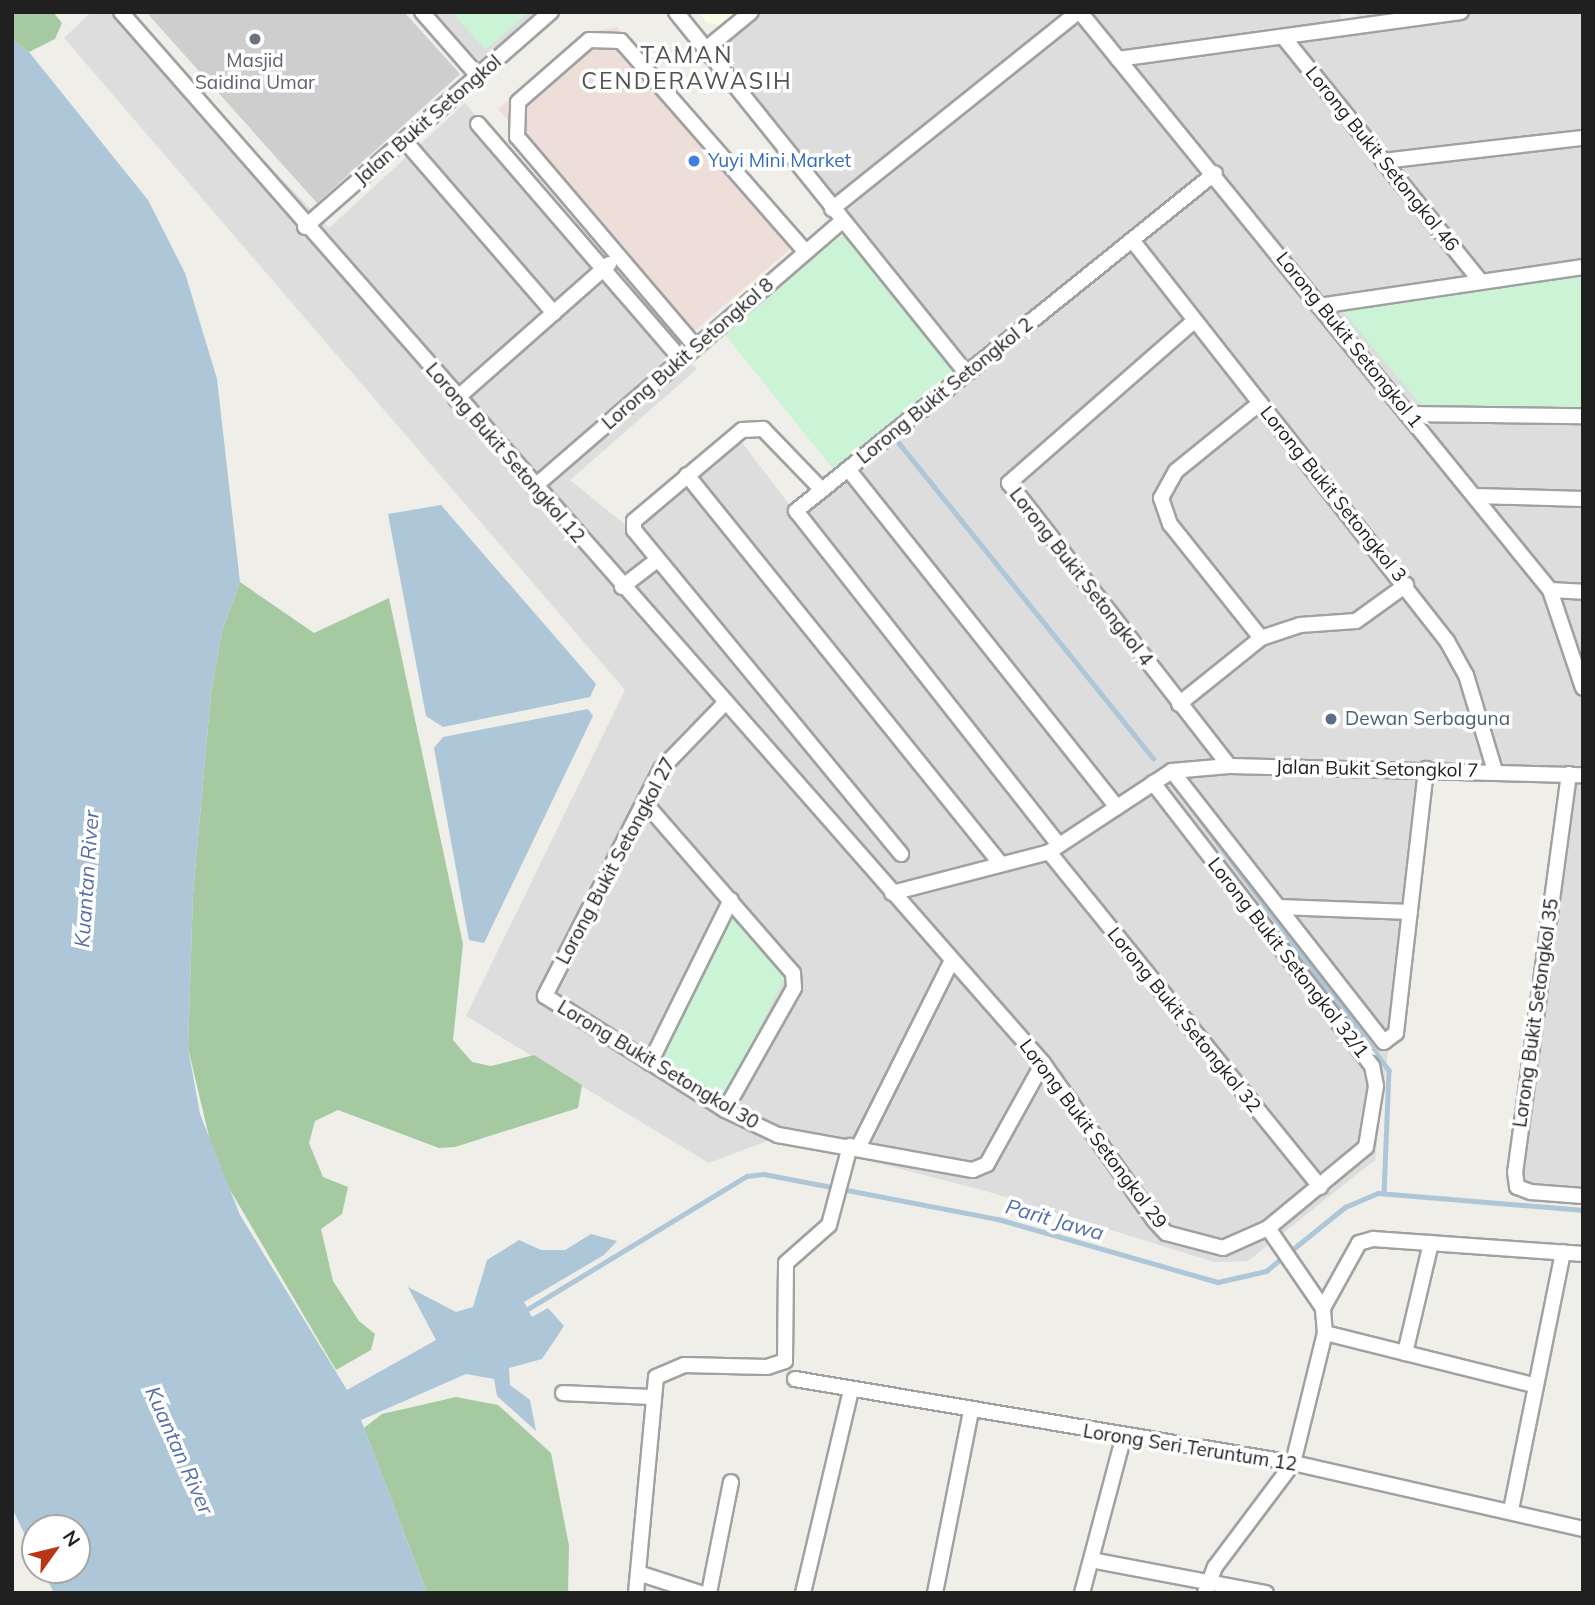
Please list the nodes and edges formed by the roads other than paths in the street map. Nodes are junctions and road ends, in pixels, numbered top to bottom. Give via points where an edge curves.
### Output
1 (121, 12) edge
2 (422, 12) edge
3 (551, 12) edge
4 (676, 12) edge
5 (751, 12) edge
6 (1079, 12) edge
7 (1461, 12) edge
8 (1286, 39) junction
9 (706, 49) junction
10 (1118, 59) junction
11 (478, 76) junction
12 (478, 124) dead end
13 (1583, 138) edge
14 (404, 140) junction
15 (1383, 161) junction
16 (1214, 173) junction
17 (837, 215) junction
18 (305, 227) junction
19 (1132, 240) junction
20 (805, 251) junction
21 (618, 256) junction
22 (1583, 267) edge
23 (603, 269) junction
24 (1479, 279) junction
25 (1319, 306) junction
26 (554, 313) junction
27 (1194, 321) junction
28 (696, 347) junction
29 (682, 360) junction
30 (966, 373) junction
31 (456, 399) junction
32 (1260, 403) junction
33 (1407, 414) junction
34 (1583, 416) edge
35 (848, 469) junction
36 (687, 475) junction
37 (534, 487) junction
38 (822, 490) junction
39 (1476, 496) junction
40 (1583, 499) edge
41 (657, 559) junction
42 (1406, 585) junction
43 (622, 587) junction
44 (1550, 590) junction
45 (1583, 592) edge
46 (1261, 638) junction
47 (1582, 684) edge
48 (725, 703) junction
49 (1179, 704) junction
50 (1229, 766) junction
51 (1426, 769) junction
52 (1172, 771) junction
53 (1495, 771) junction
54 (1576, 774) edge
55 (1153, 783) junction
56 (646, 804) junction
57 (1117, 807) junction
58 (1054, 848) junction
59 (901, 854) dead end
60 (1001, 864) junction
61 (892, 892) junction
62 (731, 900) junction
63 (1280, 907) junction
64 (1410, 912) junction
65 (952, 960) junction
66 (545, 996) joint
67 (650, 1063) junction
68 (1043, 1063) junction
69 (725, 1110) junction
70 (852, 1150) junction
71 (1320, 1187) junction
72 (1583, 1196) edge
73 (1268, 1228) junction
74 (1431, 1243) junction
75 (1563, 1252) junction
76 (1583, 1254) edge
77 (1323, 1308) junction
78 (1325, 1332) junction
79 (1405, 1353) junction
80 (795, 1379) dead end
81 (1534, 1385) junction
82 (850, 1390) junction
83 (564, 1393) dead end
84 (650, 1397) junction
85 (971, 1411) junction
86 (1124, 1439) junction
87 (1293, 1463) junction
88 (731, 1482) dead end
89 (1511, 1510) junction
90 (1583, 1529) edge
91 (1091, 1560) junction
92 (638, 1573) junction
93 (1207, 1586) edge
94 (636, 1593) edge
95 (700, 1593) edge
96 (709, 1593) edge
97 (803, 1593) edge
98 (935, 1593) edge
99 (1082, 1593) edge
100 (1266, 1593) edge

1 - 18 street, Lorong Bukit Setongkol 12
2 - 11 street
3 - 11 street, Jalan Bukit Setongkol
4 - 9 street
5 - 9 street
6 - 10 street, Lorong Bukit Setongkol 1
6 - 17 street, Lorong Bukit Setongkol 8
7 - 8 street
8 - 10 street
8 - 15 street, Lorong Bukit Setongkol 46
9 - 17 street
10 - 16 street, Lorong Bukit Setongkol 1
11 - 14 street, Jalan Bukit Setongkol
12 - 23 street
13 - 15 street
14 - 18 street, Jalan Bukit Setongkol
14 - 26 street
15 - 24 street, Lorong Bukit Setongkol 46
16 - 19 street, Lorong Bukit Setongkol 2
16 - 25 street, Lorong Bukit Setongkol 1
17 - 20 street, Lorong Bukit Setongkol 8
17 - 30 street
18 - 31 street, Lorong Bukit Setongkol 12
19 - 27 street, Lorong Bukit Setongkol 3
19 - 30 street, Lorong Bukit Setongkol 2
20 - 21 street via 629,47 598,37 513,108 517,137
20 - 28 street, Lorong Bukit Setongkol 8
21 - 23 street
21 - 28 street
22 - 24 street
23 - 26 street
23 - 29 street
24 - 25 street
25 - 33 street, Lorong Bukit Setongkol 1
26 - 31 street
27 - 32 street, Lorong Bukit Setongkol 3
27 - 49 street, Lorong Bukit Setongkol 4 via 1009,483
28 - 29 street, Lorong Bukit Setongkol 8
29 - 37 street, Lorong Bukit Setongkol 8
30 - 35 street, Lorong Bukit Setongkol 2
31 - 37 street, Lorong Bukit Setongkol 12
32 - 42 street, Lorong Bukit Setongkol 3
32 - 46 street via 1176,471 1161,498 1170,524
33 - 34 street
33 - 39 street, Lorong Bukit Setongkol 1
35 - 38 street
35 - 57 street, Lorong Bukit Setongkol 2
36 - 38 street via 742,430 762,429
36 - 41 street via 634,521 636,536
36 - 60 street
37 - 43 street, Lorong Bukit Setongkol 12
38 - 58 street, Lorong Bukit Setongkol 32 via 796,511
39 - 40 street
39 - 44 street, Lorong Bukit Setongkol 1
41 - 43 street
41 - 59 street
42 - 46 street via 1356,621 1300,625
42 - 53 street, Lorong Bukit Setongkol 3 via 1466,674
43 - 48 street, Lorong Bukit Setongkol 12
44 - 45 street
44 - 47 street, Lorong Bukit Setongkol 1
46 - 49 street
48 - 56 street, Lorong Bukit Setongkol 27 via 677,747
48 - 61 street, Lorong Bukit Setongkol 12
49 - 50 street, Lorong Bukit Setongkol 4
50 - 51 street, Jalan Bukit Setongkol 7
50 - 52 street, Jalan Bukit Setongkol 7
51 - 53 street, Jalan Bukit Setongkol 7
51 - 64 street
52 - 55 street
52 - 63 street
53 - 54 street, Jalan Bukit Setongkol 7
54 - 72 street, Lorong Bukit Setongkol 35 via 1515,1172 1517,1187 1531,1192
55 - 57 street
55 - 71 street, Lorong Bukit Setongkol 32/1 via 1372,1066 1376,1112 1366,1147
56 - 62 street
56 - 66 street, Lorong Bukit Setongkol 27
57 - 58 street
58 - 60 street
58 - 71 street, Lorong Bukit Setongkol 32
60 - 61 street
61 - 65 street, Lorong Bukit Setongkol 29
62 - 67 street
62 - 69 street via 789,966 794,982
63 - 64 street
63 - 64 street via 1384,1042 1396,1033
65 - 68 street, Lorong Bukit Setongkol 29
65 - 70 street
66 - 67 street, Lorong Bukit Setongkol 30
67 - 69 street, Lorong Bukit Setongkol 30
68 - 70 street, Lorong Bukit Setongkol 30 via 987,1164 973,1170
68 - 73 street, Lorong Bukit Setongkol 29 via 1166,1233 1223,1248
69 - 70 street, Lorong Bukit Setongkol 30 via 778,1135
70 - 84 street via 829,1225 786,1263 785,1361 667,1369 656,1377
71 - 73 street, Lorong Bukit Setongkol 32/1
73 - 77 street via 1300,1268
74 - 75 street
74 - 77 street via 1359,1243
74 - 79 street
75 - 76 street
75 - 81 street
77 - 78 street
78 - 79 street
78 - 87 street
79 - 81 street
80 - 82 street, Lorong Seri Teruntum 12
81 - 89 street
82 - 85 street, Lorong Seri Teruntum 12
82 - 97 street
83 - 84 street
84 - 92 street
85 - 86 street, Lorong Seri Teruntum 12
85 - 98 street
86 - 87 street, Lorong Seri Teruntum 12
86 - 91 street
87 - 89 street, Lorong Seri Teruntum 12
87 - 93 street
88 - 96 street
89 - 90 street, Lorong Seri Teruntum 12
91 - 93 street
91 - 99 street
92 - 94 street
92 - 95 street
93 - 100 street

